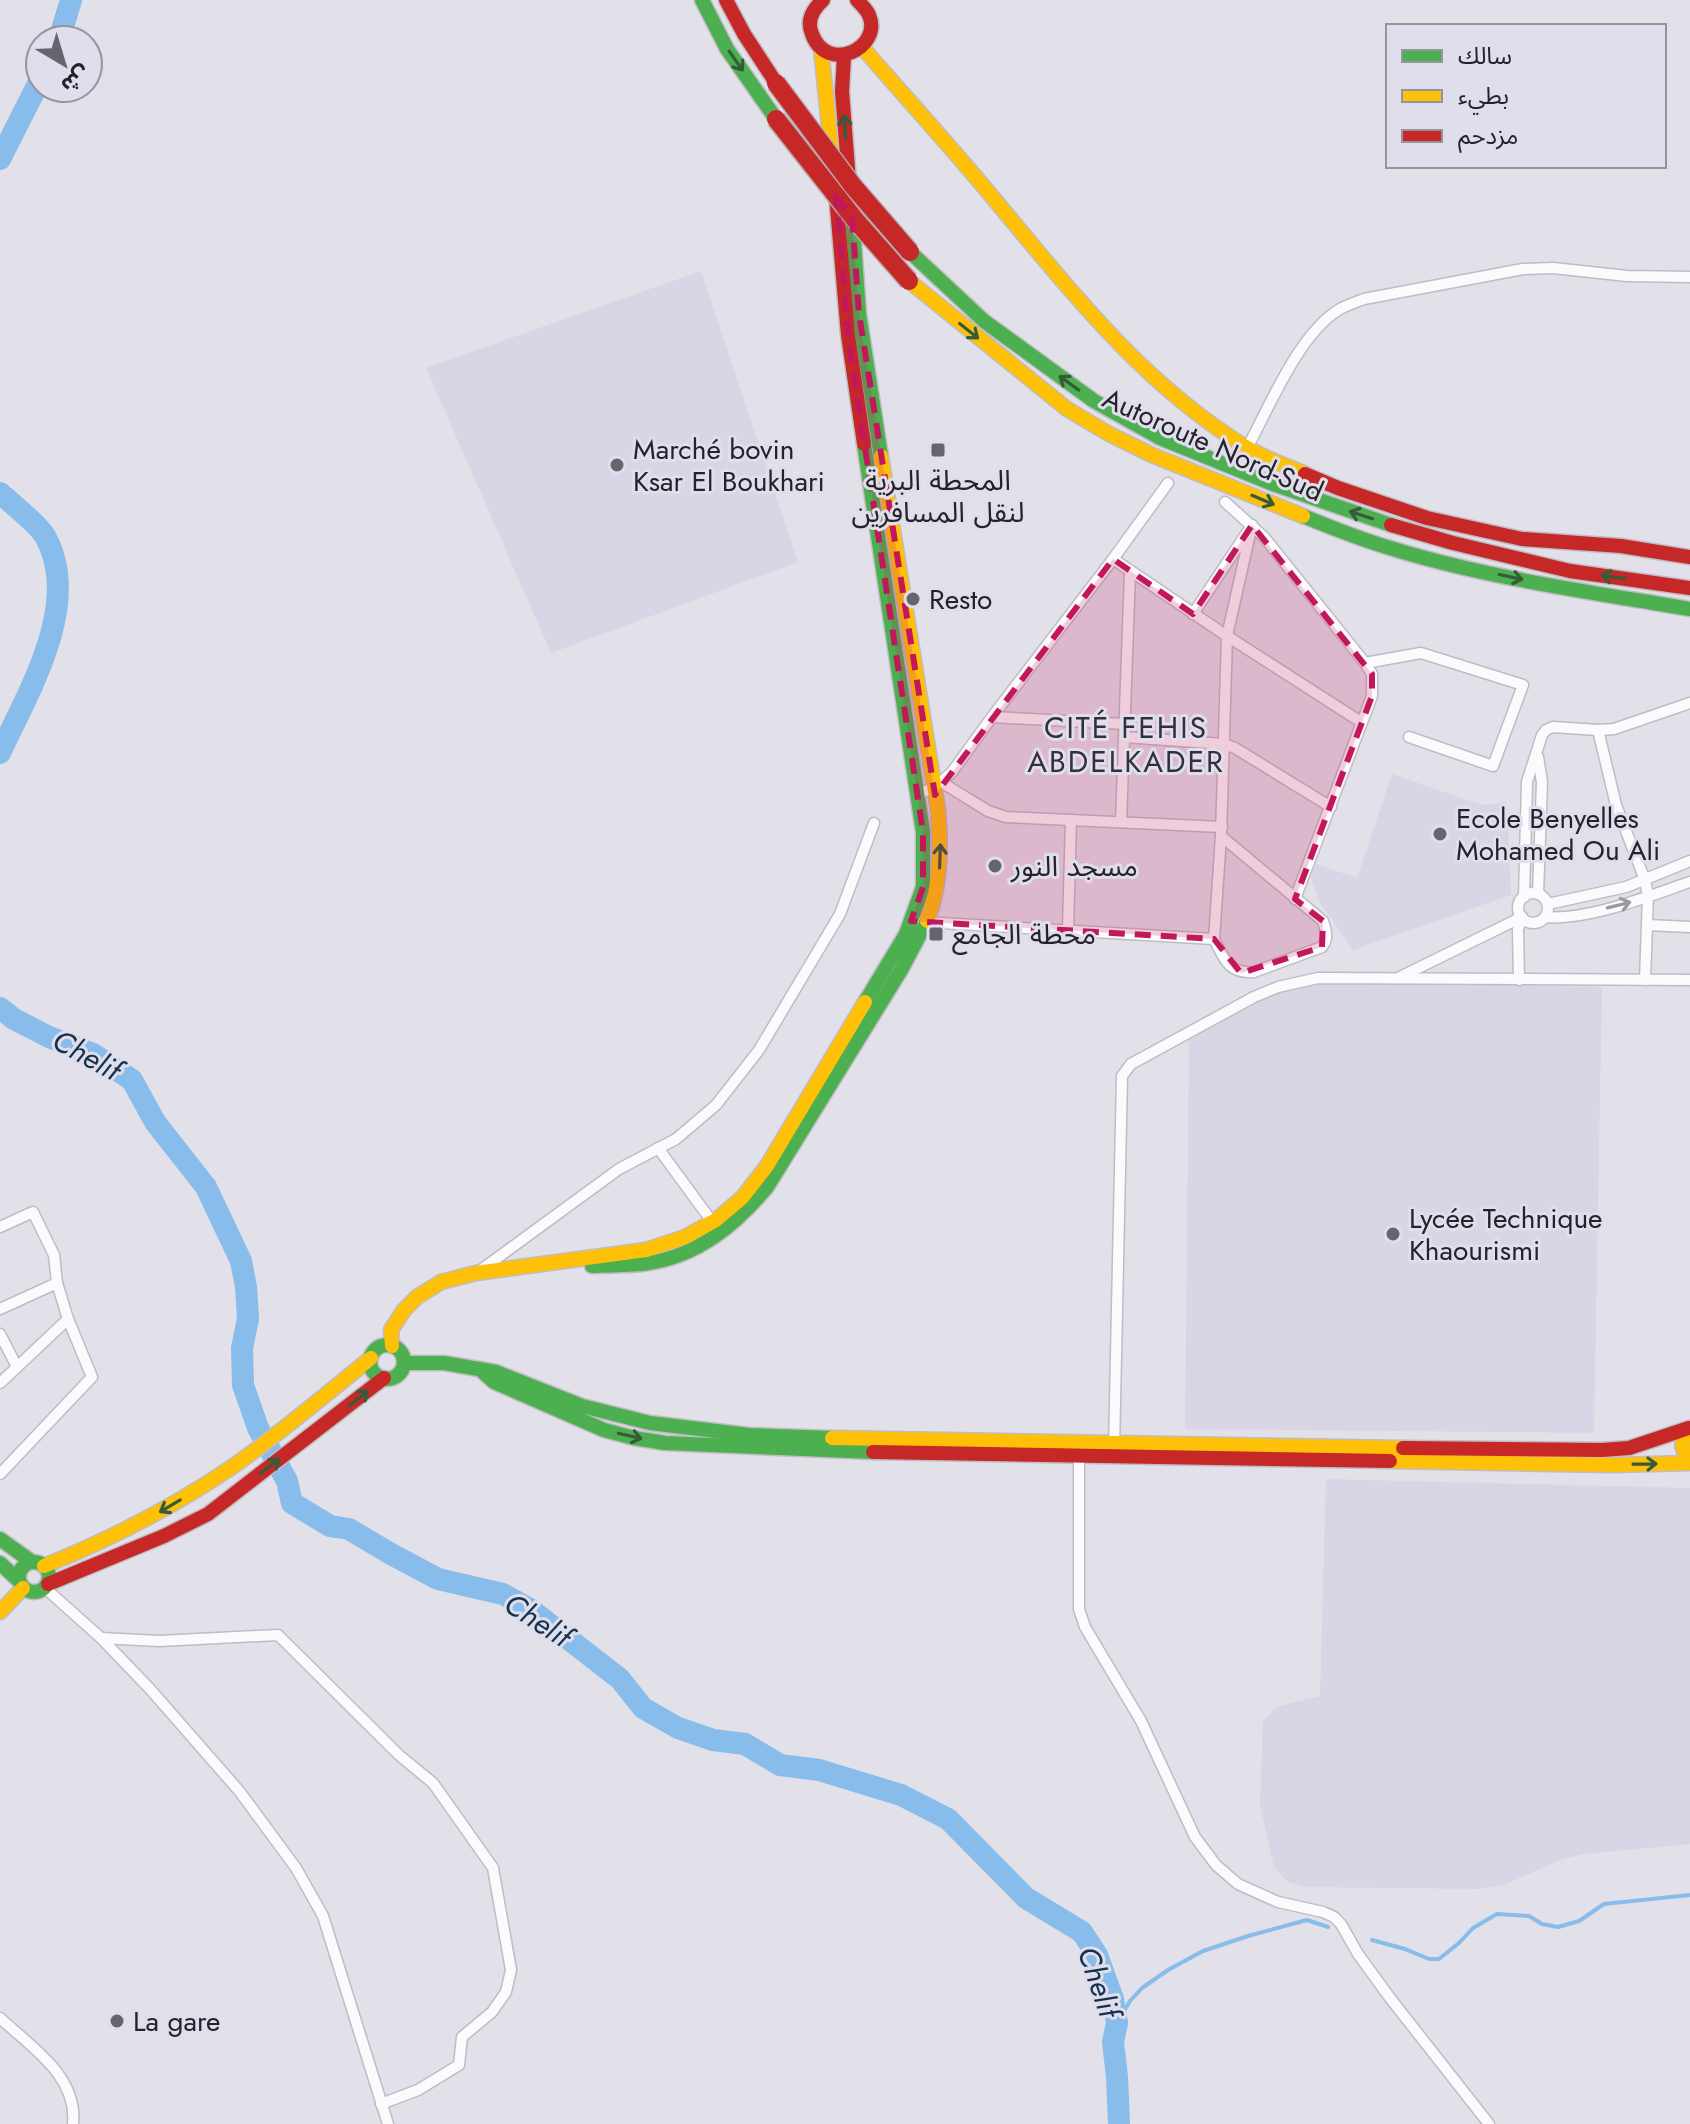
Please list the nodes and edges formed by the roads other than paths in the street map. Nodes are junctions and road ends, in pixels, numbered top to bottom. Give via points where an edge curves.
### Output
1 (702, 0) edge
2 (726, 0) edge
3 (823, 0) edge
4 (857, 0) edge
5 (807, 9) edge
6 (862, 47) junction
7 (821, 49) junction
8 (844, 56) junction
9 (1690, 277) edge
10 (1247, 448) junction
11 (1168, 483) dead end
12 (1225, 502) dead end
13 (1252, 525) junction
14 (1690, 557) edge
15 (1113, 559) junction
16 (1130, 572) junction
17 (1690, 588) edge
18 (1690, 609) edge
19 (1193, 614) junction
20 (1227, 636) junction
21 (1365, 663) junction
22 (1690, 703) edge
23 (992, 717) junction
24 (1361, 722) junction
25 (1125, 724) junction
26 (1598, 730) junction
27 (1124, 737) junction
28 (1409, 737) dead end
29 (1224, 744) junction
30 (1538, 755) junction
31 (931, 788) junction
32 (1331, 807) junction
33 (1071, 820) junction
34 (1121, 822) junction
35 (874, 823) dead end
36 (1222, 831) junction
37 (1690, 861) edge
38 (1645, 880) junction
39 (1690, 882) edge
40 (1538, 894) junction
41 (1648, 896) junction
42 (1524, 897) junction
43 (1295, 899) junction
44 (1548, 904) junction
45 (1522, 917) junction
46 (1545, 917) junction
47 (919, 921) junction
48 (1647, 925) junction
49 (1690, 927) edge
50 (1068, 930) junction
51 (1214, 939) junction
52 (1394, 980) junction
53 (1519, 980) junction
54 (1645, 980) junction
55 (1690, 980) edge
56 (658, 1148) junction
57 (713, 1223) junction
58 (0, 1227) edge
59 (476, 1273) junction
60 (57, 1283) junction
61 (0, 1309) edge
62 (68, 1319) junction
63 (0, 1334) edge
64 (392, 1346) junction
65 (371, 1358) junction
66 (404, 1363) junction
67 (17, 1367) junction
68 (483, 1372) junction
69 (384, 1378) junction
70 (0, 1383) edge
71 (1690, 1428) edge
72 (1114, 1449) junction
73 (1079, 1455) junction
74 (1690, 1462) edge
75 (0, 1474) edge
76 (0, 1539) edge
77 (0, 1563) edge
78 (42, 1575) junction
79 (20, 1584) junction
80 (0, 1612) edge
81 (101, 1638) junction
82 (0, 2018) edge
83 (381, 2104) junction
84 (73, 2124) edge
85 (388, 2124) edge
86 (1489, 2124) edge

1 -> 18 main road, Autoroute Nord-Sud, bridge via 727,49 776,119 909,281 1067,409 1152,455 1390,548 1570,589
17 -> 2 main road, Autoroute Nord-Sud, bridge via 1570,571 1376,520 1160,438 1094,401 984,321 910,252 776,83
3 - 5 main road
4 - 6 main road via 871,19
5 - 7 main road via 812,37
6 - 8 main road
6 - 10 main road via 1088,312 1190,409
7 - 8 main road
7 - 31 main road via 848,335
31 -> 8 main road via 859,314 842,91
9 - 10 street via 1523,269 1364,299 1341,309 1303,344
10 - 14 main road via 1338,488 1427,518 1522,539
11 - 15 street
12 - 13 street
13 - 19 street
13 - 20 street
13 - 21 street
15 - 16 street
15 - 23 street
16 - 19 street
16 - 25 street
19 - 20 street
20 - 24 street
20 - 29 street
21 - 24 street via 1372,674 1372,696
21 - 28 street via 1421,653 1523,685 1493,766
22 - 26 street
23 - 25 street
23 - 31 street via 952,772
24 - 32 street
25 - 27 street
26 - 30 street via 1553,727 1542,735
26 - 38 street via 1616,805
27 - 29 street
27 - 34 street
29 - 32 street
29 - 36 street
30 - 40 street
30 - 42 street via 1527,782
31 - 33 street via 997,815
31 - 47 main road via 941,853 934,904
32 - 43 street
33 - 34 street
33 - 50 street
34 - 36 street
35 - 56 street via 840,914 759,1050 716,1105
36 - 43 street
36 - 51 street
37 - 38 street
38 - 41 street
38 - 44 street
39 - 41 street
40 - 42 street
40 - 44 street
46 -> 41 street via 1563,919
41 - 48 street
42 - 45 street via 1519,906
43 - 51 street via 1323,921 1327,941 1322,947 1241,973
44 - 46 street
45 - 46 street via 1533,923
45 - 52 street
45 - 53 street
47 - 50 street
47 - 57 main road via 906,934 767,1166 747,1194
47 - 59 main road via 901,970 767,1187 730,1226 704,1243 655,1262
48 - 49 street
48 - 54 street
50 - 51 street
52 - 53 street
52 - 72 street via 1318,978 1278,987 1131,1064 1122,1076
53 - 54 street
54 - 55 street
56 - 57 street
56 - 59 street via 619,1169
57 - 59 main road via 646,1250
58 - 60 street via 33,1212 54,1255
59 - 64 main road via 441,1282 417,1297 391,1330
60 - 61 street
60 - 62 street
62 - 67 street
62 - 75 street via 92,1377
63 - 67 street
64 - 65 main road via 381,1346
64 - 66 main road
65 - 69 main road via 374,1373
65 -> 78 main road via 236,1464 163,1511
66 - 68 main road via 449,1364
66 - 69 main road via 395,1377
67 - 70 street
68 - 72 main road via 496,1372 608,1414 703,1431
68 -> 73 main road via 494,1382 604,1430 665,1443
78 -> 69 main road via 150,1542 208,1514
71 - 72 main road via 1646,1444 1602,1450
71 - 74 main road via 1681,1444
72 - 73 main road
72 -> 74 main road via 1613,1465
73 - 86 street via 1079,1609 1141,1721 1195,1837 1238,1884 1278,1902 1334,1917
76 - 78 main road
77 - 79 main road
78 - 79 main road via 32,1593
78 - 79 main road via 20,1569
78 - 81 street
79 - 80 main road
81 - 83 street via 240,1792 296,1868 323,1916
81 - 83 street via 278,1635 433,1783 493,1868 511,1970 506,1992 462,2037 459,2065 418,2090
82 - 84 street via 59,2073 70,2094
83 - 85 street

